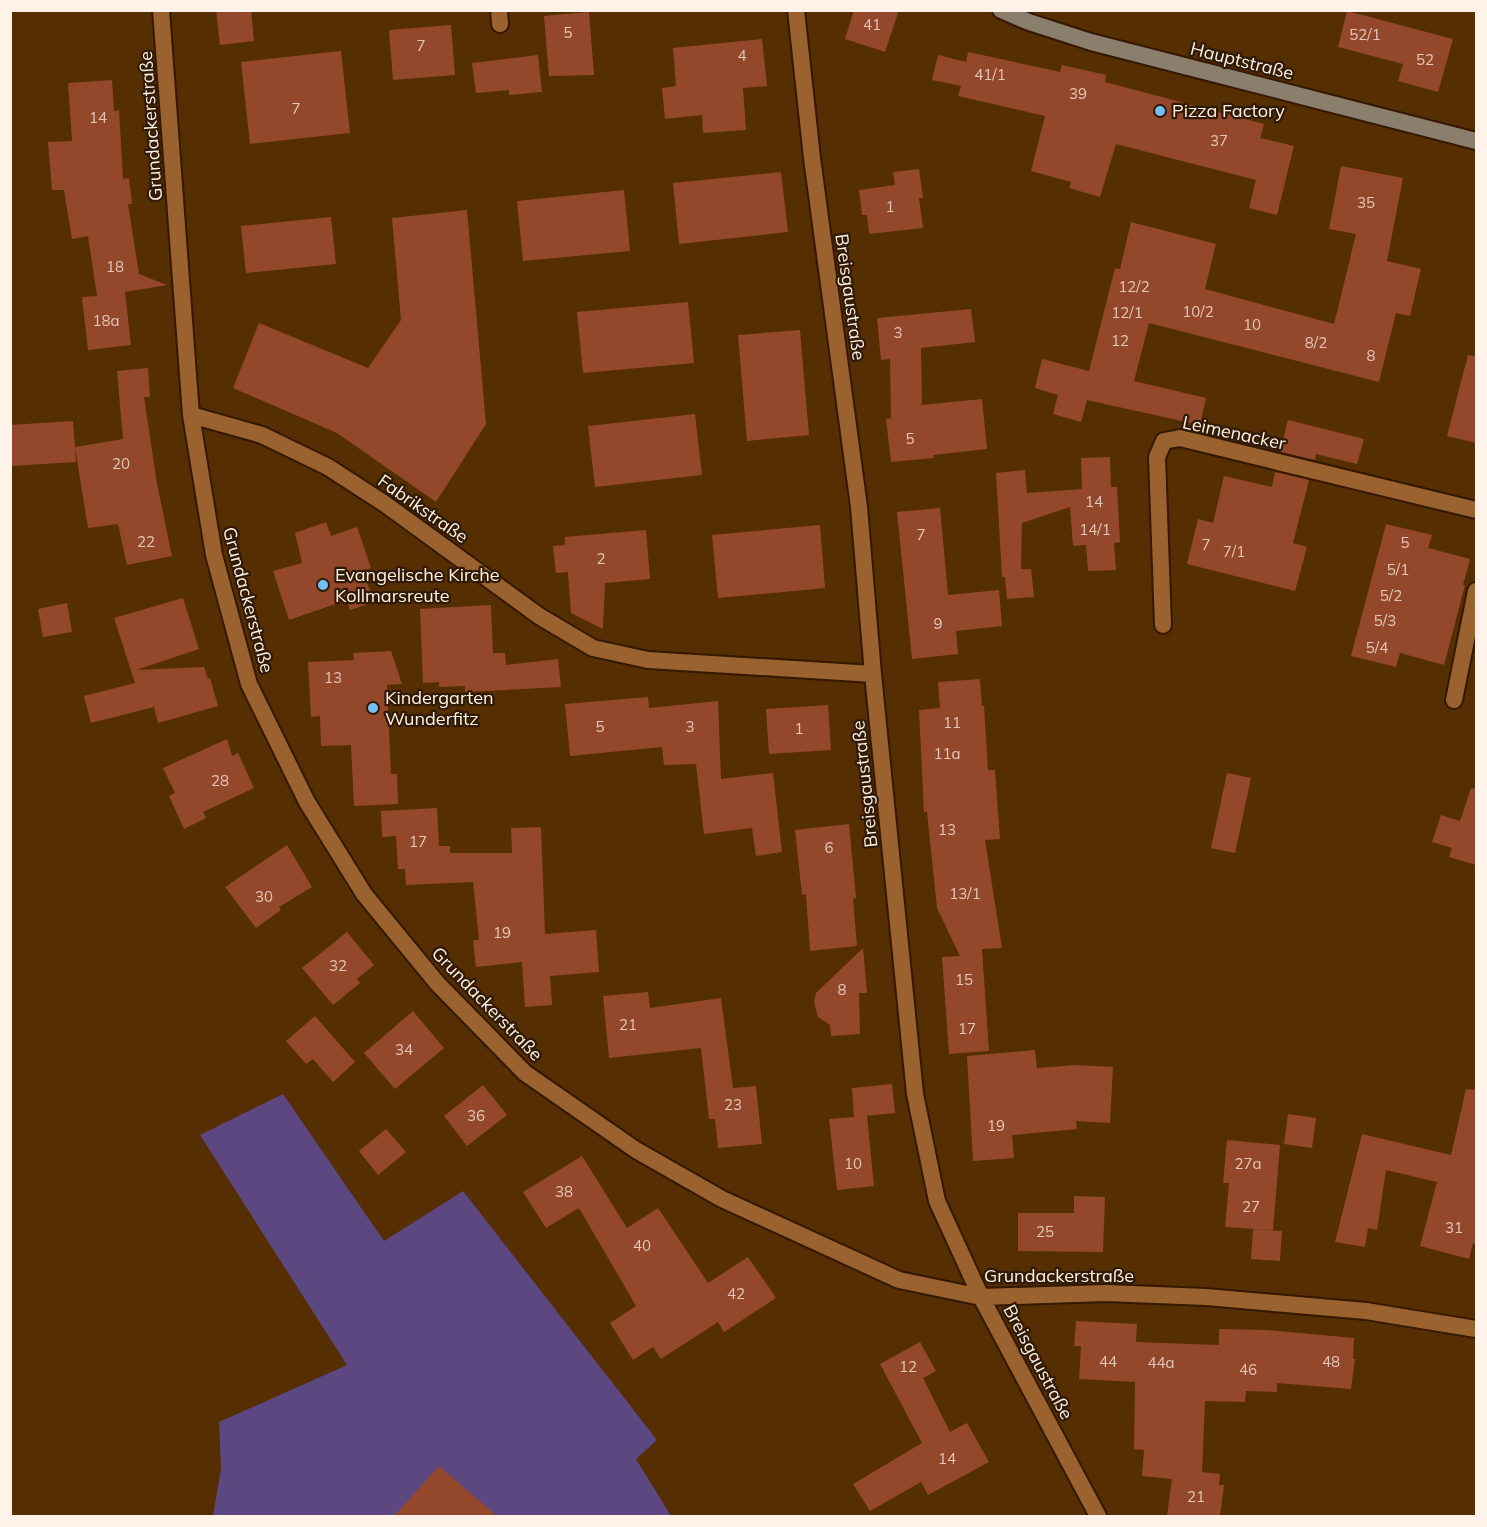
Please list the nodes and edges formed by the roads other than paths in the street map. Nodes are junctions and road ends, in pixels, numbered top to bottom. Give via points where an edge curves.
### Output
1 (161, 10) edge
2 (796, 10) edge
3 (1001, 10) edge
4 (1476, 141) edge
5 (191, 416) junction
6 (1476, 510) edge
7 (1476, 591) edge
8 (1162, 625) dead end
9 (873, 674) junction
10 (1454, 700) dead end
11 (981, 1297) junction
12 (1476, 1329) edge
13 (1098, 1516) edge

1 - 5 street, Grundackerstraße
2 - 9 street, Breisgaustraße via 859,507
3 - 4 main road, Hauptstraße via 1091,42
5 - 9 street, Fabrikstraße via 262,435 328,467 539,616 592,648 648,660
5 - 11 street, Grundackerstraße via 214,555 249,684 307,802 364,894 437,983 525,1073 636,1150 722,1199 899,1280
6 - 8 street, Leimenacker via 1180,438 1164,441 1157,457
7 - 10 street
9 - 11 street, Breisgaustraße via 915,1094 937,1201
11 - 12 street, Grundackerstraße via 1106,1293 1206,1297 1366,1311
11 - 13 street, Breisgaustraße

